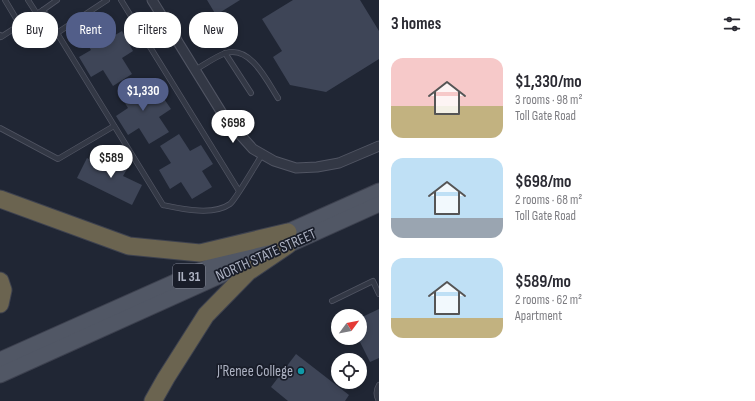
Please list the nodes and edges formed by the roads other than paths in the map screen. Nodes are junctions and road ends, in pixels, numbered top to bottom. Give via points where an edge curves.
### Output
1 (5, 0) edge
2 (28, 0) edge
3 (57, 0) edge
4 (107, 0) edge
5 (121, 0) edge
6 (152, 0) edge
7 (43, 10) joint
8 (12, 12) edge
9 (36, 12) edge
10 (40, 12) edge
11 (12, 30) edge
12 (58, 32) edge
13 (0, 35) edge
14 (58, 35) edge
15 (225, 53) junction
16 (196, 70) junction
17 (251, 93) dead end
18 (278, 98) dead end
19 (114, 126) junction
20 (0, 128) edge
21 (379, 146) edge
22 (262, 155) junction
23 (239, 191) junction
24 (379, 191) edge
25 (0, 199) edge
26 (379, 204) edge
27 (288, 238) junction
28 (0, 281) edge
29 (379, 294) edge
30 (332, 301) dead end
31 (0, 304) edge
32 (0, 360) edge
33 (0, 375) edge
34 (379, 385) edge
35 (153, 401) edge
36 (379, 401) edge

1 - 8 lane
2 - 9 lane
3 - 7 lane
4 - 12 lane
5 - 23 lane
6 - 16 street
7 - 10 lane
11 - 13 lane via 1,37
14 - 19 lane
15 - 16 lane
15 - 17 lane
15 - 18 lane via 237,52 254,62
16 - 22 street via 225,118 240,136
19 - 20 lane via 58,159
19 - 23 lane via 163,205 183,209 217,210 231,203
21 - 22 street via 339,163 317,168 296,168
22 - 23 lane
24 - 27 main road, NORTH STATE STREET / IL 31
25 - 27 highway via 129,246 200,254
26 - 27 main road, NORTH STATE STREET / IL 31
27 - 32 main road, NORTH STATE STREET / IL 31
27 - 33 main road, NORTH STATE STREET / IL 31
27 - 35 highway via 248,272 206,315
28 - 31 highway via 3,290
29 - 30 lane via 373,281
34 - 36 lane via 376,388

